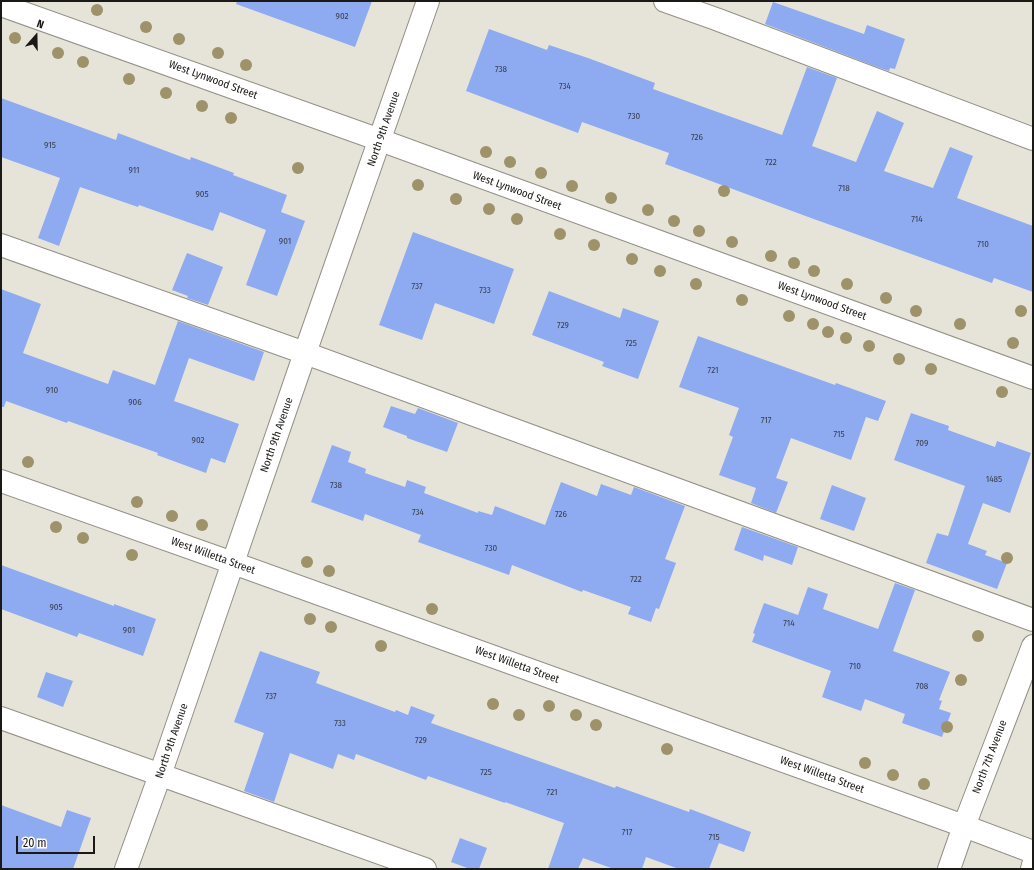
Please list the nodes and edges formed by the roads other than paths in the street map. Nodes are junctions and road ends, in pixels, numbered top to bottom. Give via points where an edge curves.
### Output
1 (428, 1) edge
2 (665, 1) edge
3 (1, 5) edge
4 (1033, 139) edge
5 (380, 140) junction
6 (1, 245) edge
7 (305, 353) junction
8 (1033, 378) edge
9 (1, 481) edge
10 (233, 563) junction
11 (1033, 620) edge
12 (1033, 646) edge
13 (1, 718) edge
14 (160, 775) junction
15 (964, 826) junction
16 (1033, 852) edge
17 (1033, 865) edge
18 (126, 869) edge
19 (425, 869) edge
20 (949, 869) edge
21 (1032, 869) edge

1 - 5 street, North 9th Avenue
2 - 4 street
3 - 5 street, West Lynwood Street
5 - 7 street, North 9th Avenue
5 - 8 street, West Lynwood Street
6 - 7 street
7 - 10 street, North 9th Avenue
7 - 11 street
9 - 10 street, West Willetta Street
10 - 14 street, North 9th Avenue
10 - 15 street, West Willetta Street
12 - 15 street, North 7th Avenue
13 - 14 street
14 - 18 street, North 9th Avenue
14 - 19 street
15 - 16 street, West Willetta Street
15 - 20 street, North 7th Avenue
17 - 21 street

